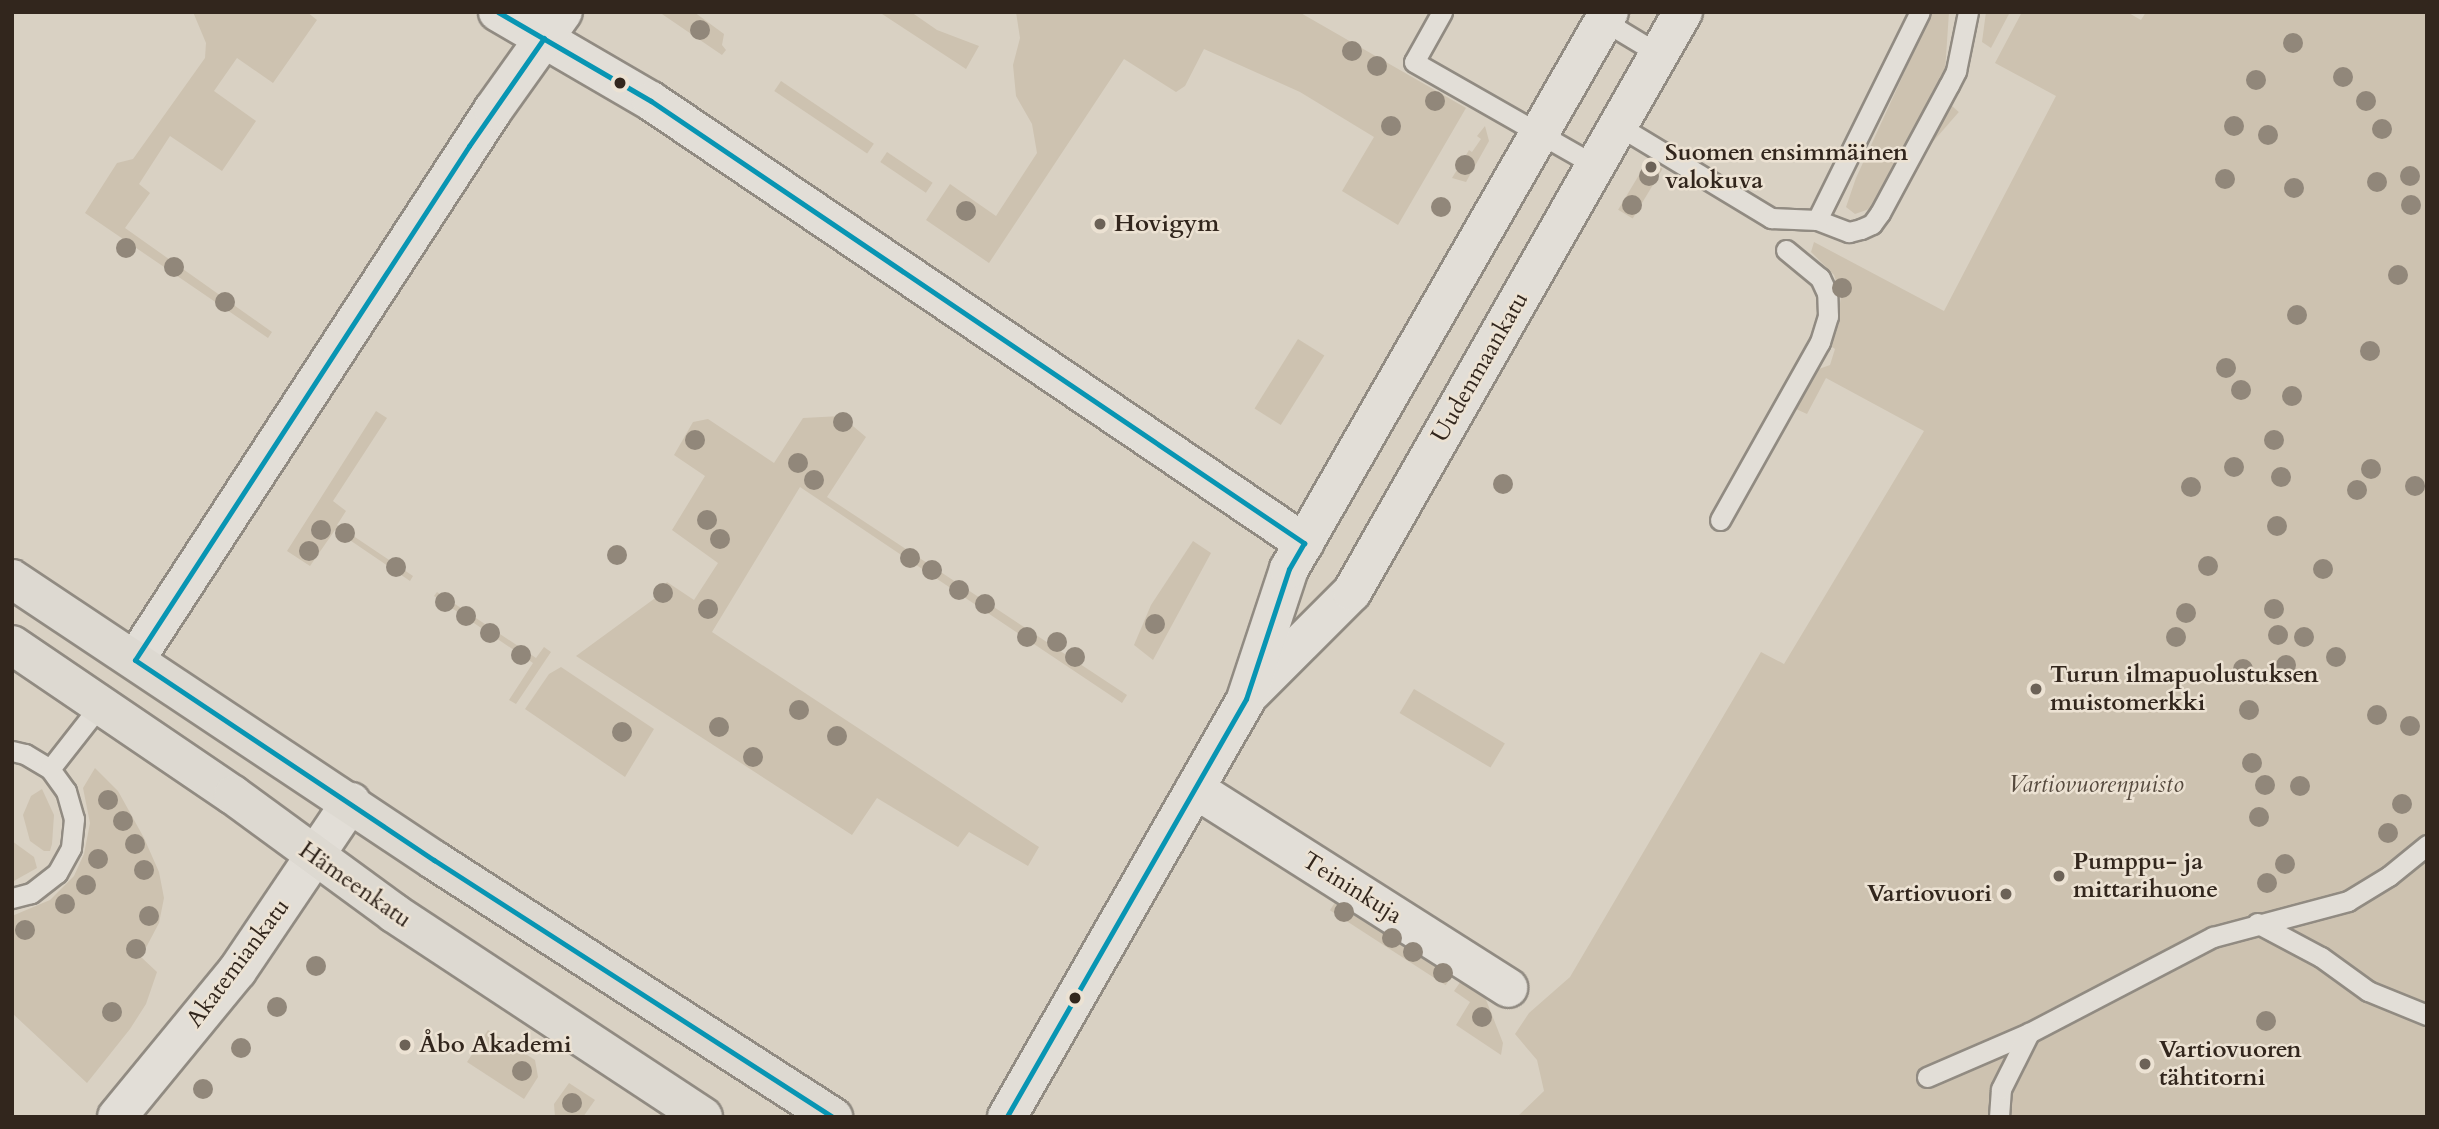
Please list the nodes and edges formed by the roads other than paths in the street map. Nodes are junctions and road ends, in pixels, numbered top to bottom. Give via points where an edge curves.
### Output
1 (498, 12) edge
2 (1442, 12) edge
3 (1682, 12) edge
4 (1920, 12) edge
5 (1968, 12) edge
6 (1601, 15) edge
7 (553, 25) edge
8 (1659, 54) junction
9 (1619, 126) junction
10 (1539, 134) junction
11 (1596, 166) junction
12 (1817, 220) junction
13 (1786, 250) dead end
14 (1720, 520) dead end
15 (1304, 543) junction
16 (12, 579) edge
17 (12, 645) edge
18 (135, 660) junction
19 (1246, 699) junction
20 (102, 704) junction
21 (12, 751) edge
22 (50, 769) junction
23 (1195, 789) junction
24 (351, 802) junction
25 (2427, 845) edge
26 (314, 858) junction
27 (12, 898) edge
28 (2256, 923) junction
29 (1508, 988) dead end
30 (2427, 1014) edge
31 (2029, 1032) junction
32 (1927, 1077) dead end
33 (117, 1117) edge
34 (703, 1117) edge
35 (833, 1117) edge
36 (1007, 1117) edge
37 (1999, 1117) edge

1 - 7 street
2 - 10 lane via 1414,62
3 - 8 street, Uudenmaankatu
4 - 12 lane
5 - 12 lane via 1956,71 1880,214 1872,224 1849,232
6 - 8 lane
6 - 10 street, Uudenmaankatu
7 - 15 street via 651,101
7 - 18 street via 469,146
8 - 9 street, Uudenmaankatu
9 - 11 street, Uudenmaankatu
9 - 12 lane via 1772,218
10 - 11 lane
10 - 15 street, Uudenmaankatu
11 - 19 street, Uudenmaankatu via 1352,592
13 - 14 lane via 1820,278 1827,293 1828,316 1820,342
15 - 19 street, Uudenmaankatu via 1289,569
16 - 18 highway
17 - 20 highway, Hämeenkatu
18 - 24 highway
19 - 23 street, Uudenmaankatu
20 - 22 lane
20 - 26 highway, Hämeenkatu
21 - 22 lane
22 - 27 lane via 66,791 72,810 71,848 57,873 31,893
23 - 29 street, Teininkuja
23 - 36 street, Uudenmaankatu
24 - 26 street, Akatemiankatu
24 - 35 highway
25 - 28 lane via 2348,901
26 - 33 street, Akatemiankatu via 237,971
26 - 34 highway, Hämeenkatu
28 - 30 lane via 2321,957 2368,991
28 - 31 lane via 2213,937
31 - 32 lane
31 - 37 lane via 2001,1089

